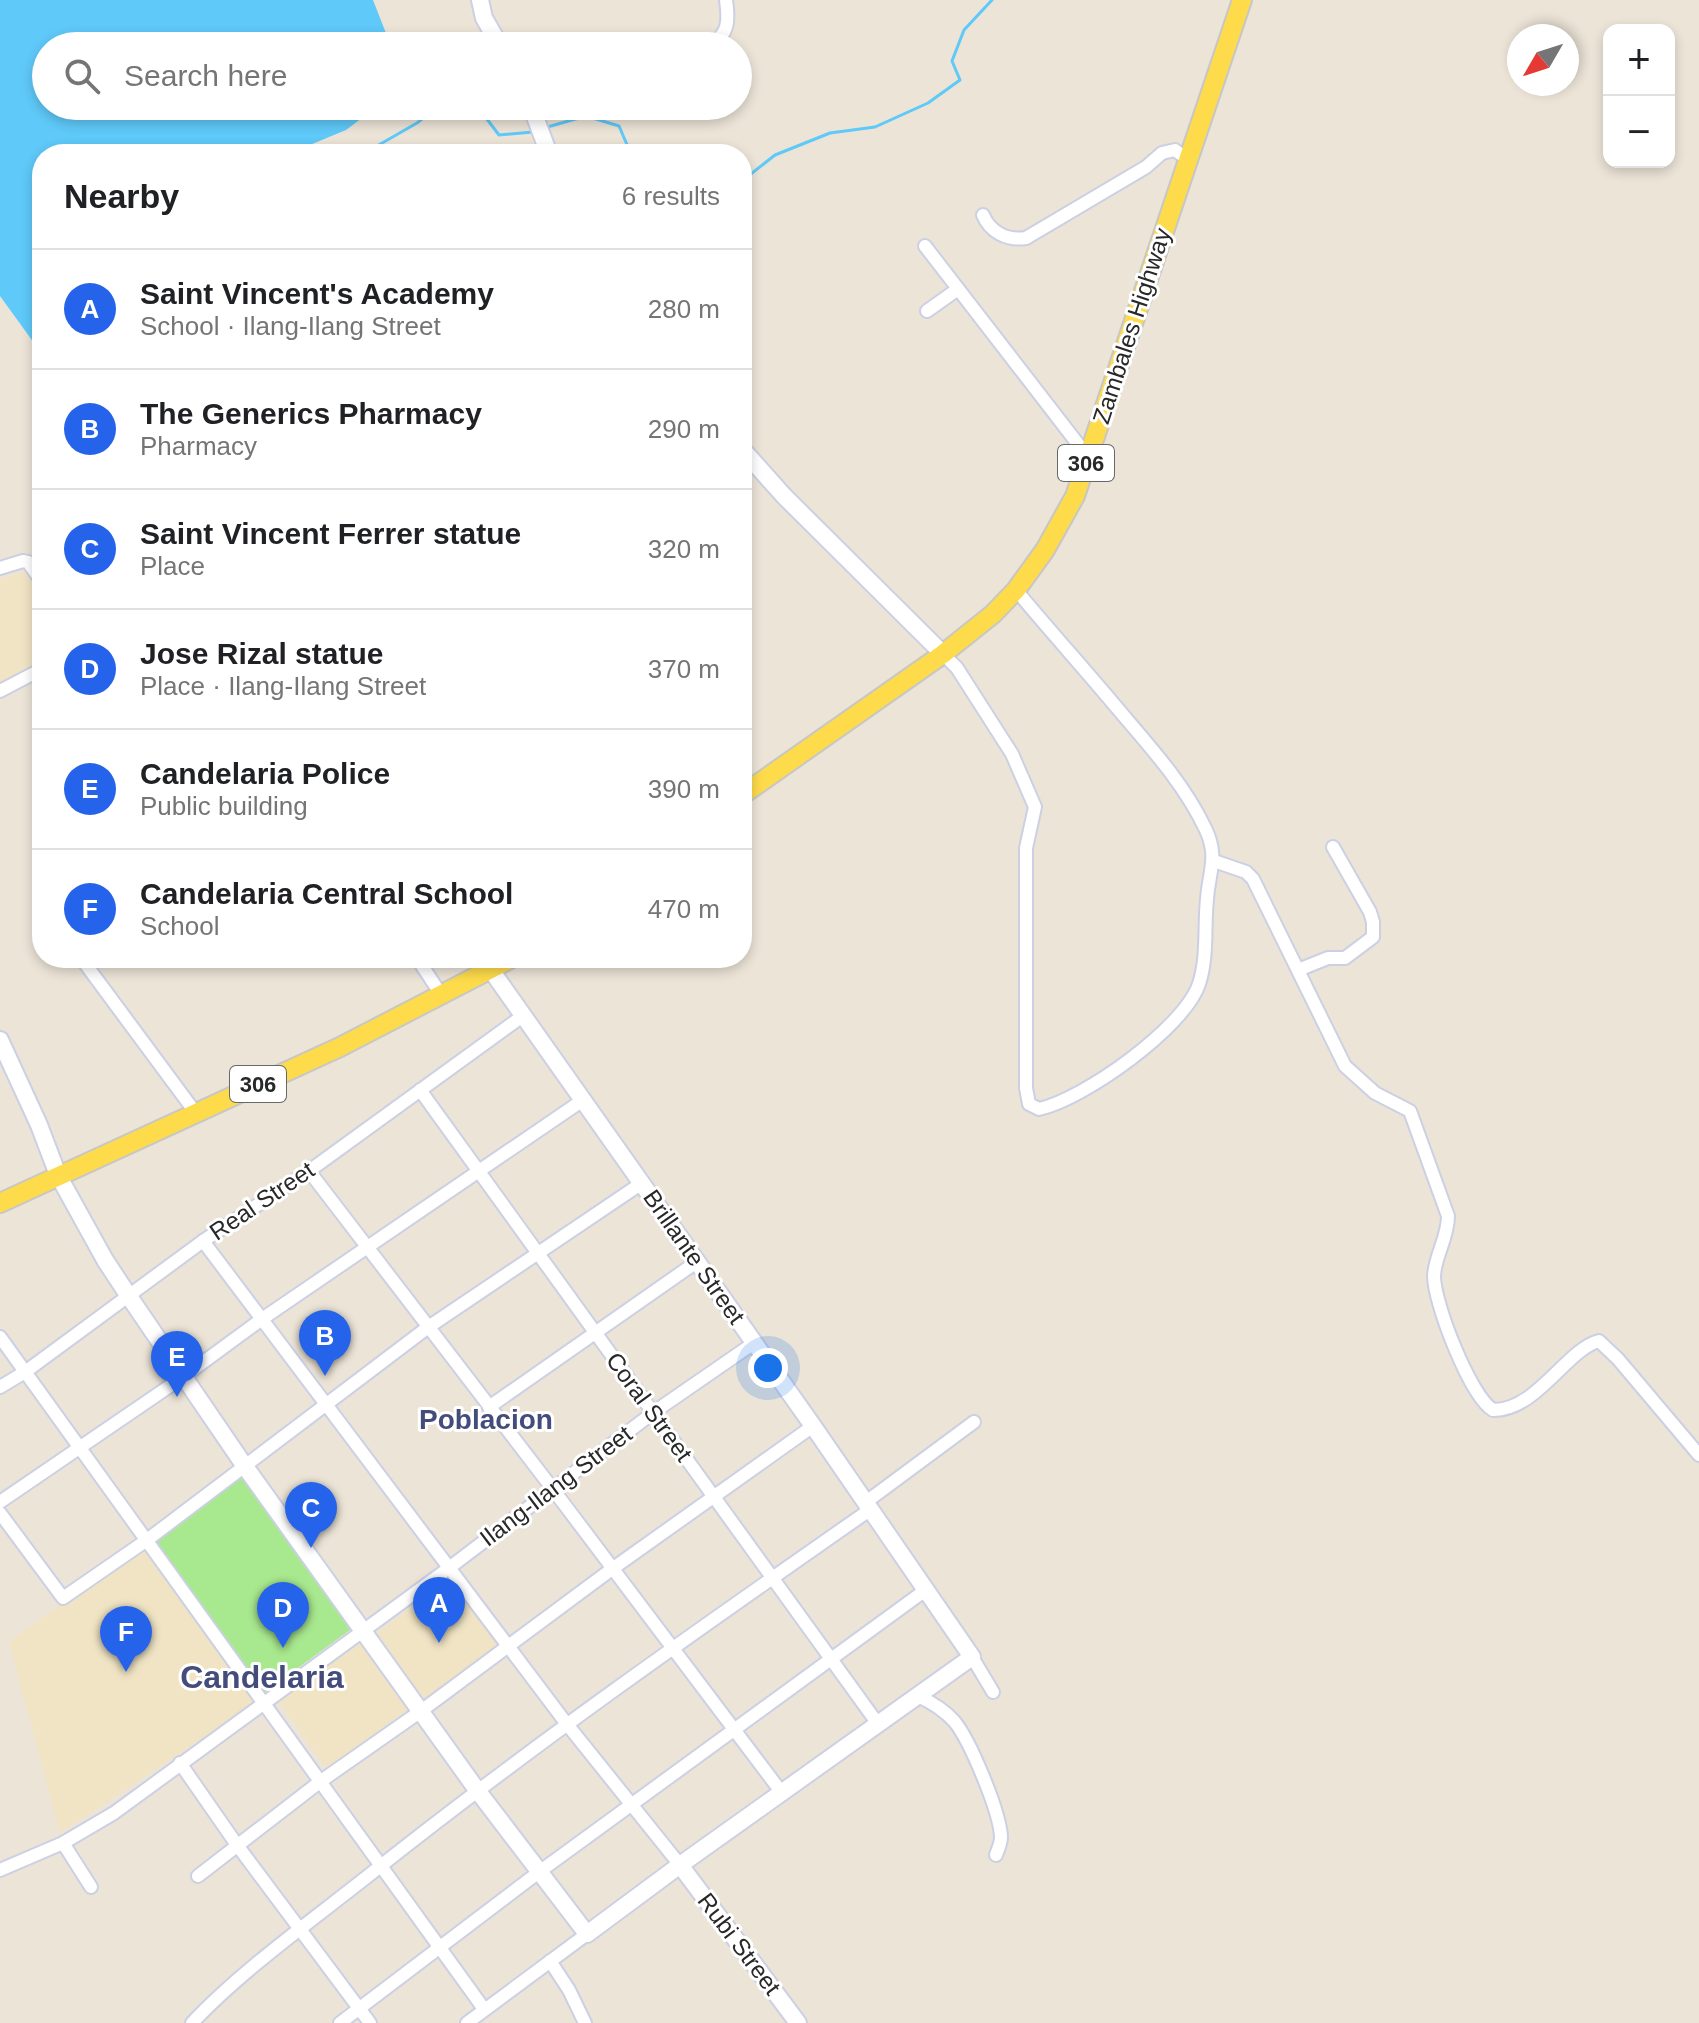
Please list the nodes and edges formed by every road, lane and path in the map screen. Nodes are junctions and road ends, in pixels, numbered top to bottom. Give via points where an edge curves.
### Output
1 (480, 0) edge
2 (726, 0) edge
3 (1242, 0) edge
4 (492, 32) edge
5 (726, 32) edge
6 (536, 120) edge
7 (545, 144) edge
8 (1187, 159) junction
9 (983, 215) dead end
10 (925, 246) dead end
11 (958, 289) junction
12 (927, 311) dead end
13 (1088, 457) junction
14 (752, 460) edge
15 (0, 568) edge
16 (32, 568) edge
17 (1016, 590) junction
18 (943, 654) junction
19 (32, 674) edge
20 (0, 691) edge
21 (752, 788) edge
22 (1333, 847) dead end
23 (1214, 861) junction
24 (88, 968) edge
25 (424, 968) edge
26 (494, 968) edge
27 (491, 970) junction
28 (1298, 970) junction
29 (442, 996) junction
30 (524, 1015) junction
31 (0, 1040) edge
32 (420, 1090) junction
33 (583, 1100) junction
34 (195, 1112) junction
35 (309, 1171) junction
36 (479, 1171) junction
37 (58, 1175) junction
38 (642, 1183) junction
39 (0, 1203) edge
40 (203, 1241) junction
41 (368, 1248) junction
42 (538, 1255) junction
43 (698, 1261) junction
44 (128, 1295) junction
45 (262, 1319) junction
46 (427, 1328) junction
47 (594, 1331) junction
48 (0, 1337) edge
49 (754, 1343) junction
50 (25, 1372) junction
51 (183, 1377) junction
52 (0, 1387) edge
53 (326, 1403) junction
54 (489, 1407) junction
55 (654, 1412) junction
56 (974, 1422) dead end
57 (813, 1426) junction
58 (77, 1447) junction
59 (1699, 1455) edge
60 (244, 1465) junction
61 (552, 1488) junction
62 (713, 1497) junction
63 (0, 1502) edge
64 (868, 1505) junction
65 (0, 1513) edge
66 (147, 1540) junction
67 (449, 1568) junction
68 (612, 1569) junction
69 (771, 1578) junction
70 (927, 1589) junction
71 (364, 1631) junction
72 (507, 1646) junction
73 (672, 1649) junction
74 (972, 1657) junction
75 (832, 1660) junction
76 (993, 1692) dead end
77 (918, 1696) junction
78 (263, 1703) junction
79 (421, 1711) junction
80 (566, 1723) junction
81 (878, 1724) junction
82 (735, 1729) junction
83 (180, 1763) junction
84 (321, 1781) junction
85 (477, 1790) junction
86 (782, 1793) junction
87 (632, 1805) junction
88 (63, 1843) junction
89 (237, 1845) junction
90 (996, 1855) dead end
91 (382, 1865) junction
92 (680, 1865) junction
93 (0, 1870) edge
94 (539, 1872) junction
95 (198, 1876) dead end
96 (91, 1887) dead end
97 (301, 1929) junction
98 (587, 1934) junction
99 (438, 1947) junction
100 (550, 1961) junction
101 (359, 2009) junction
102 (484, 2009) junction
103 (192, 2023) edge
104 (340, 2023) edge
105 (370, 2023) edge
106 (467, 2023) edge
107 (585, 2023) edge
108 (798, 2023) edge

1 - 4 street
2 - 5 street
3 - 8 main road, Zambales Highway / 306
6 - 7 street
8 - 9 street via 1167,151 1026,238 997,233
8 - 13 main road, Zambales Highway / 306
10 - 11 street
11 - 12 street
11 - 13 street
13 - 17 main road, Zambales Highway / 306 via 1061,523
14 - 18 street
15 - 16 street via 23,561
17 - 18 main road, Zambales Highway / 306
17 - 23 street via 1170,772 1204,825
18 - 21 main road, Zambales Highway / 306
18 - 23 street via 1012,754 1035,807 1025,876 1026,1088 1031,1107 1047,1108 1123,1064 1188,1005 1202,973
19 - 20 street
22 - 28 street via 1370,912 1373,937 1345,958 1328,958
23 - 28 street via 1253,879
24 - 34 street
25 - 29 street
26 - 27 main road, 306
27 - 29 main road, 306
27 - 30 street, Brillante Street
28 - 59 street via 1345,1066 1375,1093 1410,1111 1448,1216 1435,1269 1437,1297 1465,1371 1485,1405 1501,1410 1512,1406 1599,1341
29 - 34 main road, 306
30 - 32 street, Real Street
30 - 33 street, Brillante Street
31 - 37 street
32 - 35 street, Real Street
32 - 36 street, Coral Street
33 - 36 street
33 - 38 street, Brillante Street
34 - 37 main road, 306
35 - 40 street, Real Street
35 - 41 street
36 - 41 street
36 - 42 street, Coral Street
37 - 39 main road, 306
37 - 44 street
38 - 42 street
38 - 43 street, Brillante Street
40 - 44 street, Real Street
40 - 45 street
41 - 45 street
41 - 46 street
42 - 46 street
42 - 47 street, Coral Street
43 - 47 street
43 - 49 street, Brillante Street
44 - 50 street, Real Street
44 - 51 street
45 - 51 street
45 - 53 street
46 - 53 street
46 - 54 street
47 - 54 street
47 - 55 street, Coral Street
48 - 50 street
49 - 55 street, Ilang-Ilang Street
49 - 57 street, Brillante Street
50 - 52 street, Real Street
50 - 58 street
51 - 58 street
51 - 60 street
53 - 60 street
53 - 67 street
54 - 61 street
55 - 61 street, Ilang-Ilang Street
55 - 62 street, Coral Street
56 - 64 street
57 - 62 street
57 - 64 street, Brillante Street
58 - 63 street
58 - 66 street
60 - 66 street
60 - 71 street
61 - 67 street, Ilang-Ilang Street
61 - 68 street
62 - 68 street
62 - 69 street, Coral Street
64 - 69 street
64 - 70 street, Brillante Street
65 - 66 street via 63,1598
66 - 78 street
67 - 71 street, Ilang-Ilang Street
67 - 72 street
68 - 72 street
68 - 73 street
69 - 73 street
69 - 75 street, Coral Street
70 - 74 street, Brillante Street
70 - 75 street
71 - 78 street, Ilang-Ilang Street
71 - 79 street
72 - 79 street
72 - 80 street
73 - 80 street
73 - 82 street
74 - 76 street
74 - 77 street
75 - 81 street, Coral Street
75 - 82 street
77 - 81 street
77 - 90 street via 948,1715 961,1731 999,1822
78 - 83 street, Ilang-Ilang Street
78 - 84 street
79 - 84 street
79 - 85 street
80 - 85 street
80 - 87 street
81 - 86 street
82 - 86 street
82 - 87 street
83 - 88 street, Ilang-Ilang Street via 114,1813
83 - 89 street
84 - 89 street
84 - 91 street
85 - 91 street
85 - 94 street
86 - 92 street
87 - 92 street
87 - 94 street
88 - 93 street, Ilang-Ilang Street
88 - 96 street
89 - 95 street
89 - 97 street
91 - 97 street
91 - 99 street
92 - 98 street
92 - 108 street, Rubi Street
94 - 98 street
94 - 99 street
97 - 101 street
97 - 103 street
98 - 100 street
99 - 101 street
99 - 102 street
100 - 102 street
100 - 107 street
101 - 104 street
101 - 105 street
102 - 106 street

